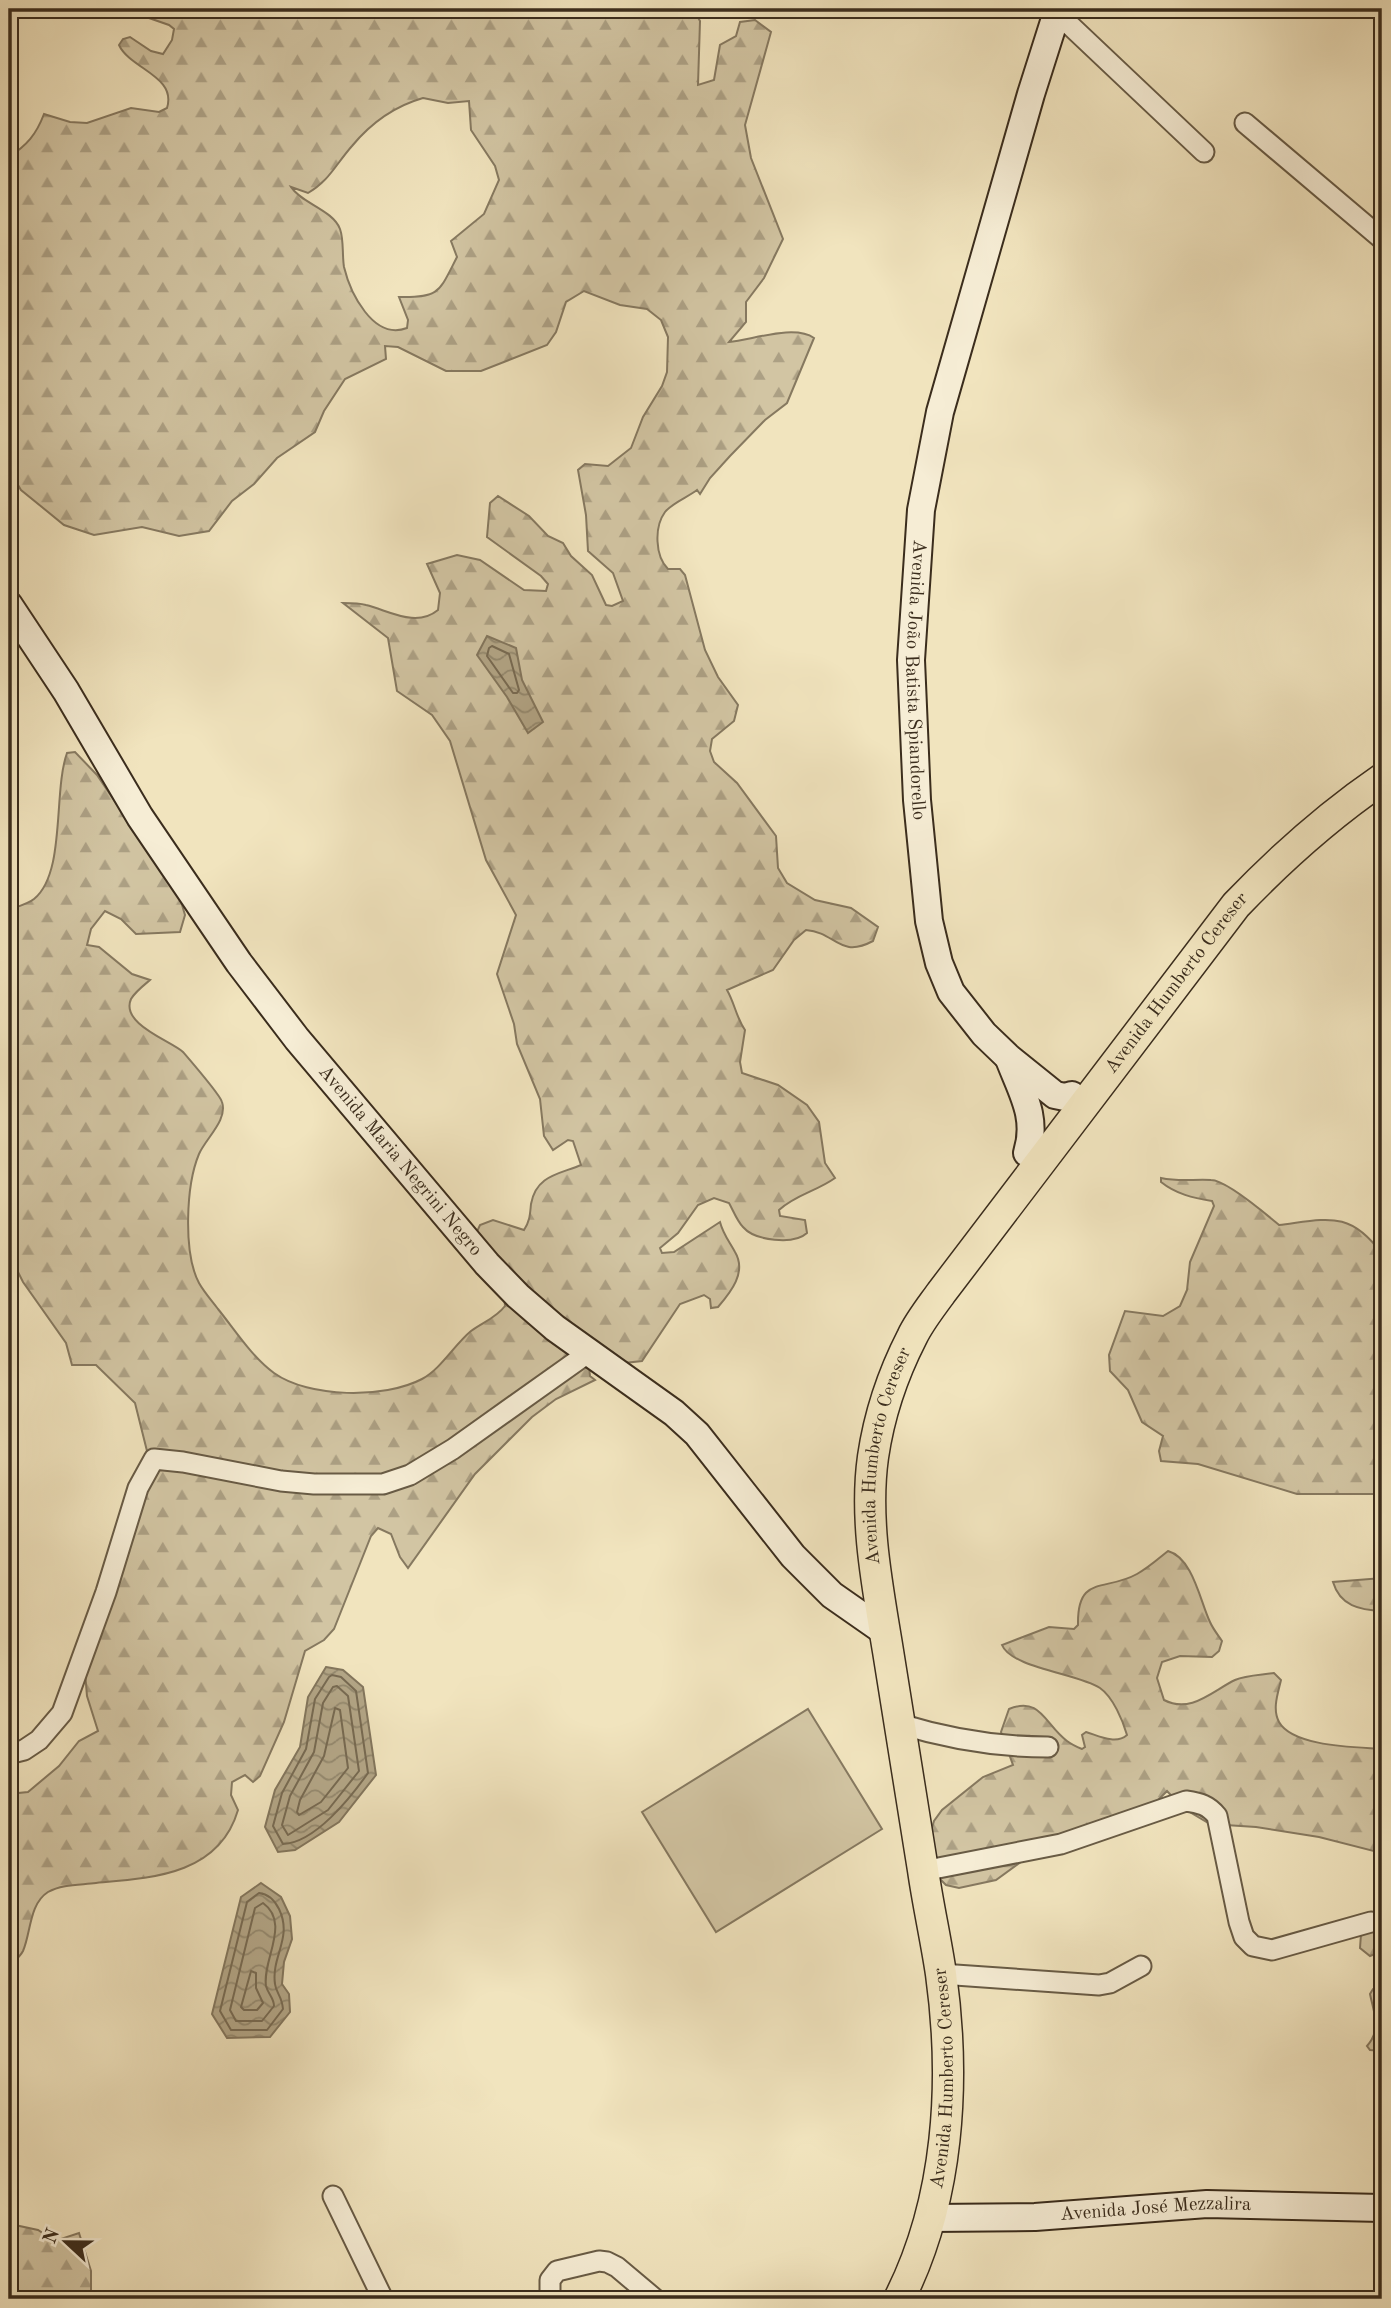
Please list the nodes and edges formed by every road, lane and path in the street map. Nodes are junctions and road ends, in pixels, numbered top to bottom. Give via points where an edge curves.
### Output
1 (1057, 11) edge
2 (1245, 123) dead end
3 (1203, 152) dead end
4 (1382, 239) edge
5 (9, 605) edge
6 (1382, 779) edge
7 (1009, 1058) junction
8 (1055, 1125) junction
9 (588, 1353) junction
10 (885, 1632) junction
11 (900, 1724) junction
12 (1048, 1747) dead end
13 (9, 1751) edge
14 (923, 1871) junction
15 (1371, 1922) dead end
16 (1141, 1966) dead end
17 (941, 1974) junction
18 (333, 2196) dead end
19 (1382, 2207) edge
20 (930, 2218) junction
21 (383, 2299) edge
22 (550, 2299) edge
23 (655, 2299) edge
24 (899, 2299) edge

1 - 3 street
1 - 7 street, Avenida João Batista Spiandorello via 940,412 921,510 911,660 917,800 929,920 939,963 966,1013
2 - 4 street
5 - 9 street, Avenida Maria Negrini Negro via 140,817 297,1039 487,1264 518,1296
6 - 8 main road, Avenida Humberto Cereser via 1316,828 1236,905 1186,970 1121,1036
7 - 8 street, Avenida João Batista Spiandorello via 1055,1095 1065,1097
7 - 8 street via 1031,1115 1032,1135
8 - 10 main road, Avenida Humberto Cereser via 953,1255 886,1399 870,1492
9 - 10 street, Avenida Maria Negrini Negro via 697,1434 793,1556 832,1595
9 - 13 street via 453,1449 410,1475 383,1484 281,1481 153,1459 138,1488 62,1713 39,1740 24,1750
10 - 11 main road, Avenida Humberto Cereser
11 - 12 street via 981,1744
11 - 14 main road, Avenida Humberto Cereser
14 - 15 street via 1061,1844 1186,1801 1201,1803 1217,1816 1239,1922 1253,1946 1272,1950
14 - 17 main road, Avenida Humberto Cereser
16 - 17 street via 1099,1985
17 - 20 main road, Avenida Humberto Cereser via 948,2092
18 - 21 street
19 - 20 street, Avenida José Mezzalira via 1207,2204 1035,2217
20 - 24 main road, Avenida Humberto Cereser
22 - 23 street via 550,2280 557,2270 599,2261 613,2263

